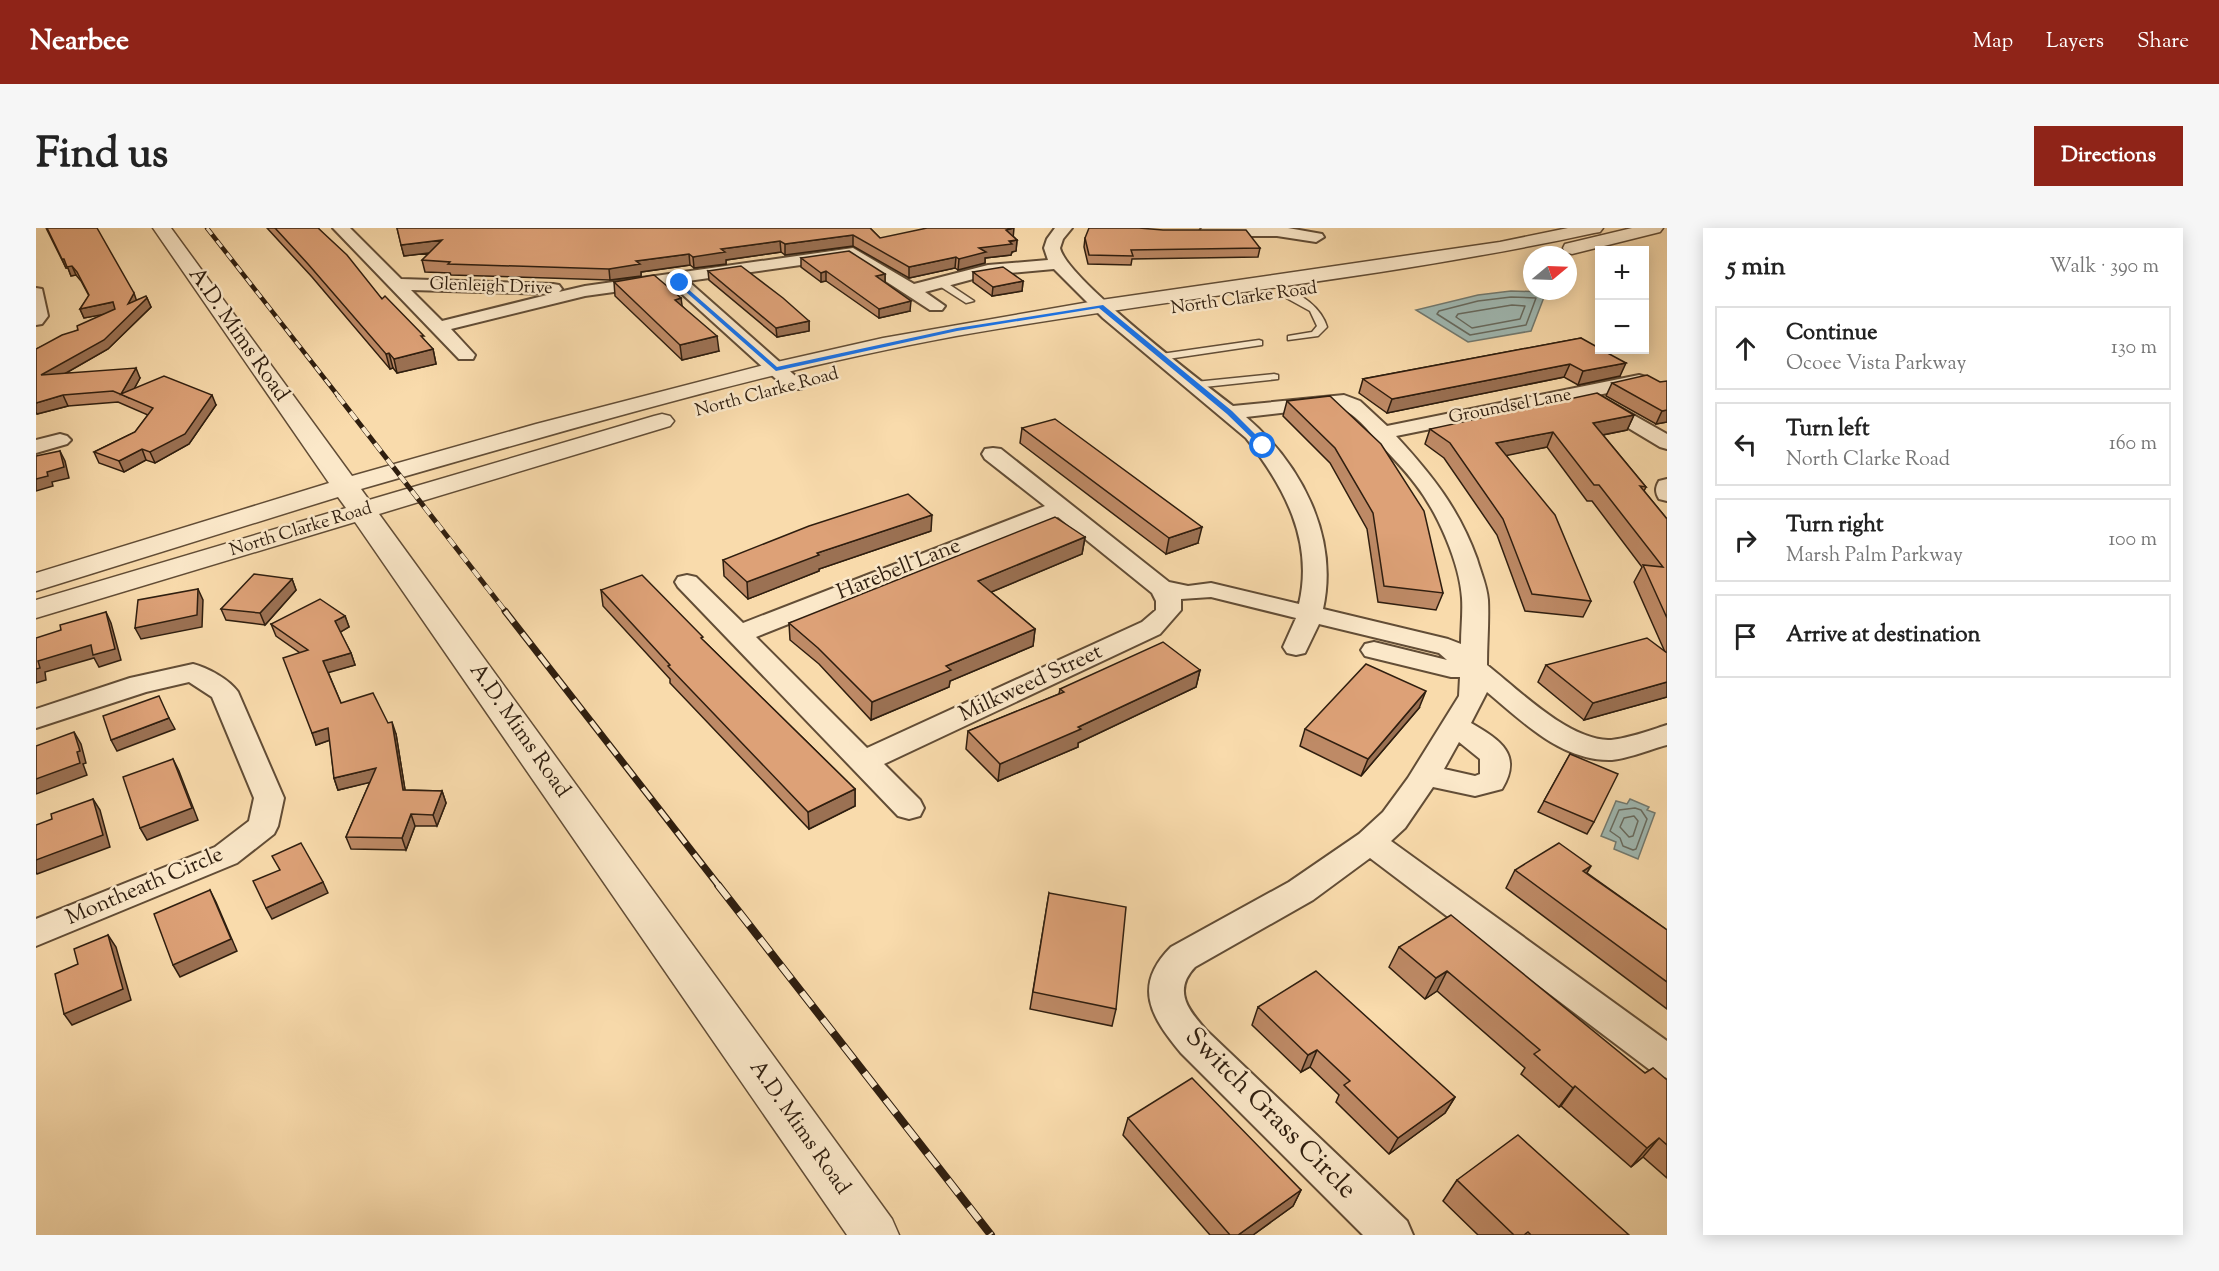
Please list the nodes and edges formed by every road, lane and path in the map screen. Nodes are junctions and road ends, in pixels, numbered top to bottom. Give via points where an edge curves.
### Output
1 (162, 228) edge
2 (341, 228) edge
3 (367, 228) edge
4 (1064, 228) edge
5 (1594, 228) edge
6 (1654, 228) edge
7 (1196, 231) edge
8 (1316, 237) dead end
9 (1520, 254) edge
10 (374, 261) junction
11 (1057, 264) junction
12 (674, 278) junction
13 (941, 283) junction
14 (396, 284) junction
15 (585, 291) junction
16 (911, 291) junction
17 (36, 293) edge
18 (1284, 293) junction
19 (969, 301) dead end
20 (936, 306) dead end
21 (1108, 312) junction
22 (36, 320) edge
23 (439, 327) junction
24 (1291, 338) dead end
25 (1259, 343) dead end
26 (466, 355) dead end
27 (1161, 357) junction
28 (776, 369) junction
29 (1274, 376) dead end
30 (1639, 381) edge
31 (794, 385) junction
32 (1195, 385) junction
33 (1583, 393) junction
34 (1230, 413) junction
35 (1382, 433) junction
36 (60, 440) dead end
37 (1667, 443) edge
38 (36, 447) edge
39 (993, 454) dead end
40 (1667, 486) edge
41 (1667, 494) edge
42 (355, 498) junction
43 (1061, 508) junction
44 (36, 582) edge
45 (687, 582) dead end
46 (1174, 590) junction
47 (36, 609) edge
48 (1304, 631) junction
49 (739, 634) junction
50 (1474, 668) junction
51 (36, 719) edge
52 (1454, 726) junction
53 (1667, 735) edge
54 (865, 761) junction
55 (1425, 775) junction
56 (909, 808) dead end
57 (1370, 842) junction
58 (36, 933) edge
59 (1667, 1062) edge
60 (875, 1235) edge
61 (1392, 1235) edge

1 - 42 street, A.D. Mims Road
2 - 10 street, Glenleigh Drive
3 - 10 street
4 - 11 street via 1054,238 1051,250
5 - 9 street
6 - 9 street via 1570,249
7 - 8 street via 1277,231
9 - 18 street, North Clarke Road
9 - 21 street, North Clarke Road
10 - 14 street, Glenleigh Drive
11 - 13 street via 988,270
11 - 21 street
12 - 15 street, Glenleigh Drive
12 - 16 street, Glenleigh Drive via 853,253
12 - 28 street
13 - 16 street
13 - 19 lane
14 - 15 street, Glenleigh Drive
14 - 23 street, Glenleigh Drive
15 - 23 street, Glenleigh Drive
16 - 20 street, Glenleigh Drive
17 - 22 street
18 - 21 street, North Clarke Road
18 - 24 lane via 1318,312 1321,319 1322,327 1315,334
21 - 27 street
21 - 28 street, North Clarke Road via 957,330
21 - 31 street, North Clarke Road
23 - 26 street, Glenleigh Drive
25 - 27 lane
27 - 32 street
28 - 31 street
28 - 42 street, North Clarke Road via 545,429
29 - 32 lane
30 - 33 street, Groundsel Lane
31 - 42 street, North Clarke Road
32 - 34 street
33 - 35 street, Groundsel Lane
33 - 37 street
34 - 35 street, Switch Grass Circle via 1344,401
34 - 48 street via 1274,458 1300,501 1317,569 1314,600
35 - 50 street, Switch Grass Circle via 1439,502 1466,561 1474,599
36 - 38 street
39 - 43 street
40 - 41 street
42 - 44 street, North Clarke Road
42 - 47 street, North Clarke Road
42 - 60 street, A.D. Mims Road
43 - 46 street
43 - 49 street, Harebell Lane
45 - 49 street
46 - 48 street via 1206,606 1237,605
46 - 54 street, Milkweed Street via 1168,611 1151,628
48 - 50 street via 1450,669
49 - 54 street
50 - 52 street, Switch Grass Circle via 1473,696
50 - 53 street via 1549,728 1581,745 1610,750
51 - 58 street, Montheath Circle via 140,684 193,673 224,692 270,798 263,826 226,855
52 - 55 street, Switch Grass Circle
52 - 55 street via 1495,756 1497,773 1491,782 1474,786
54 - 56 street
55 - 57 street, Switch Grass Circle via 1394,820
57 - 59 street
57 - 61 street, Switch Grass Circle via 1301,891 1184,957 1169,971 1166,994 1173,1018 1194,1042

